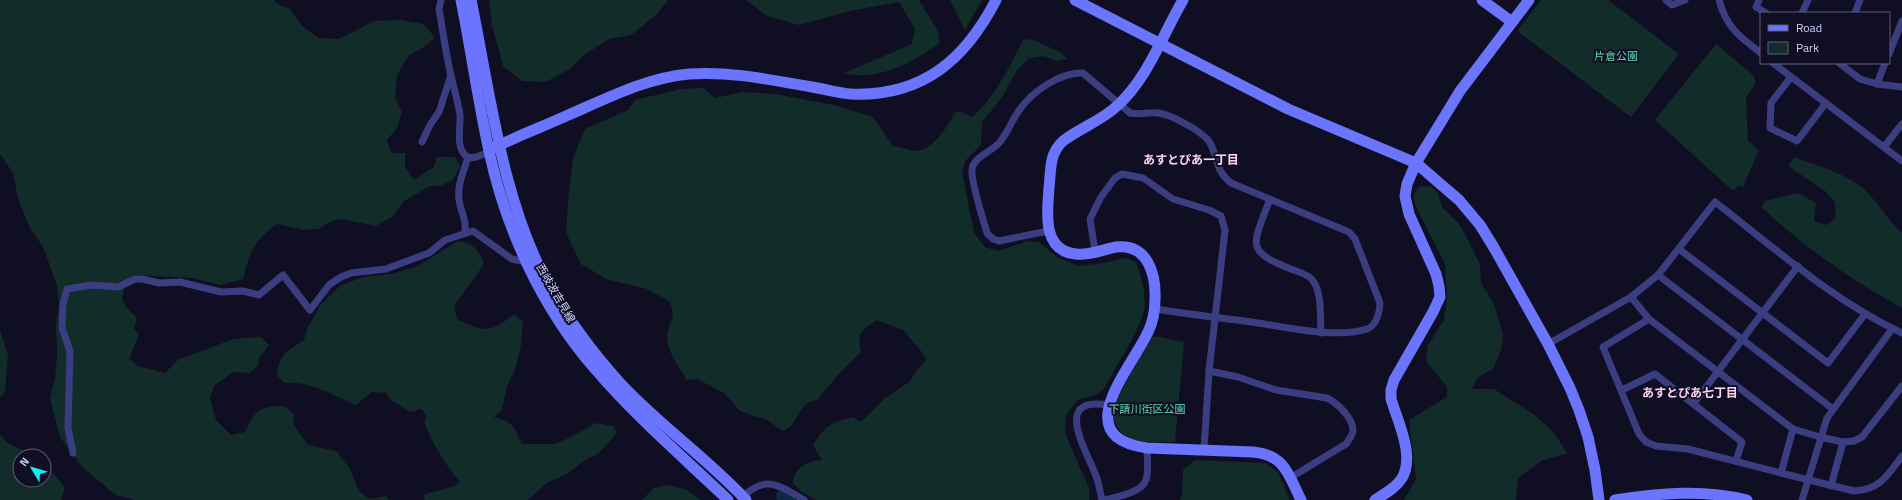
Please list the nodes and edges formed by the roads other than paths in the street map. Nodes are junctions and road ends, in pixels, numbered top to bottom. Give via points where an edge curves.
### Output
1 (441, 0) edge
2 (461, 0) edge
3 (471, 0) edge
4 (996, 0) edge
5 (1075, 0) edge
6 (1183, 0) edge
7 (1482, 0) edge
8 (1529, 0) edge
9 (1666, 0) edge
10 (1685, 0) edge
11 (1719, 0) edge
12 (1759, 0) edge
13 (1808, 0) edge
14 (1860, 0) edge
15 (1764, 12) edge
16 (1802, 12) edge
17 (1855, 12) edge
18 (1902, 21) edge
19 (1512, 22) junction
20 (1160, 44) junction
21 (1890, 51) edge
22 (1760, 52) edge
23 (1774, 64) edge
24 (1840, 64) edge
25 (1885, 64) edge
26 (451, 75) junction
27 (1791, 77) junction
28 (1877, 84) junction
29 (1902, 87) edge
30 (1119, 104) junction
31 (1826, 104) junction
32 (1902, 124) edge
33 (422, 142) dead end
34 (500, 145) junction
35 (1884, 147) junction
36 (489, 152) junction
37 (468, 157) junction
38 (1902, 161) edge
39 (1416, 163) junction
40 (1270, 199) junction
41 (1048, 231) junction
42 (465, 232) junction
43 (1679, 249) junction
44 (1095, 251) junction
45 (526, 262) junction
46 (1798, 266) junction
47 (1658, 275) junction
48 (1631, 297) junction
49 (1155, 309) junction
50 (1762, 313) junction
51 (1865, 314) junction
52 (1215, 317) junction
53 (1649, 319) junction
54 (1892, 329) junction
55 (1321, 333) junction
56 (1902, 333) edge
57 (1741, 340) junction
58 (1548, 344) junction
59 (1209, 371) junction
60 (1717, 372) junction
61 (1902, 386) edge
62 (1622, 390) junction
63 (1694, 403) junction
64 (1108, 405) junction
65 (1833, 409) junction
66 (1793, 429) junction
67 (1820, 437) junction
68 (1843, 442) junction
69 (1147, 448) junction
70 (1204, 449) junction
71 (73, 453) dead end
72 (1902, 456) edge
73 (1736, 461) junction
74 (1780, 473) junction
75 (1290, 478) junction
76 (1807, 480) junction
77 (1831, 486) junction
78 (745, 498) edge
79 (728, 500) edge
80 (804, 500) edge
81 (1103, 500) edge
82 (1301, 500) edge
83 (1375, 500) edge
84 (1599, 500) edge
85 (1615, 500) edge
86 (1747, 500) edge
87 (1802, 500) edge

1 - 26 street via 439,10
2 - 36 street, 西岐波吉見線
3 - 34 street, 西岐波吉見線
4 - 34 street via 985,21 962,52 937,73 906,86 885,92 849,94 747,76 687,74 621,91
5 - 20 street
6 - 20 street
7 - 19 street
8 - 19 street
9 - 10 street via 1672,5
11 - 22 street via 1731,27
12 - 15 street via 1756,7
13 - 16 street
14 - 17 street
18 - 21 street
19 - 39 street via 1460,91
20 - 30 street via 1141,79
20 - 39 street via 1288,109
23 - 27 street
24 - 28 street via 1860,79
25 - 28 street
26 - 33 street via 439,112
26 - 37 street via 459,106 461,148
27 - 31 street
27 - 31 street via 1771,103 1770,128 1797,141
28 - 29 street
30 - 40 street via 1130,113 1165,114 1200,133 1210,144 1218,170 1225,178
30 - 41 street via 1106,117 1061,142 1051,168
30 - 41 street via 1084,73 1064,75 1031,97 1018,111 998,144 977,159 973,165 973,177 986,233 993,240 1005,241
31 - 35 street
32 - 35 street
34 - 36 street
34 - 78 street, 西岐波吉見線 via 512,190 535,256 547,282 581,335 625,388
35 - 38 street
36 - 37 street via 474,158
36 - 45 street, 西岐波吉見線 via 502,201
37 - 42 street via 459,192 459,201 466,222
39 - 58 street via 1459,200 1480,225
39 - 83 street via 1405,196 1409,214 1436,274 1440,297 1394,380 1391,390 1391,399 1407,452 1406,468 1402,479
40 - 55 street via 1257,233 1257,249 1269,260 1312,279 1318,294
40 - 55 street via 1349,232 1355,239 1377,294 1380,310 1377,320 1369,329
41 - 44 street via 1066,252 1077,254
42 - 45 street via 472,231 512,259
42 - 71 street via 445,240 429,252 386,269 351,273 341,277 329,285 310,310 284,275 259,295 243,291 221,292 180,282 159,283 142,279 135,279 118,287 92,285 67,289 63,304 62,328 70,351 68,428
43 - 46 street via 1715,202
43 - 47 street
43 - 50 street
44 - 49 street via 1127,248 1137,251 1145,258 1154,274
44 - 52 street via 1090,219 1101,197 1115,178 1122,174 1143,178 1173,199 1216,212 1221,216 1225,230
45 - 79 street, 西岐波吉見線 via 556,316 594,368 635,412
46 - 50 street
46 - 51 street
47 - 48 street
47 - 57 street
48 - 53 street
48 - 58 street
49 - 52 street
49 - 64 street via 1148,332
50 - 51 street via 1828,363
50 - 57 street
51 - 54 street
52 - 55 street
52 - 59 street
53 - 60 street
53 - 62 street via 1603,347
54 - 56 street
54 - 65 street
57 - 60 street
57 - 65 street
58 - 84 street via 1580,410 1595,470
59 - 70 street
59 - 75 street via 1238,377 1276,390 1328,398 1344,413 1353,428 1346,444
60 - 63 street
60 - 66 street
61 - 68 street via 1862,437 1854,442
62 - 63 street via 1655,374
62 - 73 street via 1639,434 1646,442
63 - 73 street via 1742,442
64 - 69 street via 1107,415 1113,433 1132,446
64 - 81 street via 1084,406 1076,419 1076,429 1097,477
65 - 67 street
66 - 67 street
66 - 74 street
67 - 68 street
67 - 76 street
68 - 77 street
69 - 70 street
69 - 81 street via 1147,473 1142,485 1128,495
70 - 75 street via 1269,454 1284,466
72 - 77 street via 1885,478 1874,487 1854,491
73 - 74 street
74 - 76 street
75 - 82 street
76 - 77 street
76 - 87 street
78 - 80 street via 753,487 767,484 784,488
85 - 86 street via 1672,492 1714,494

